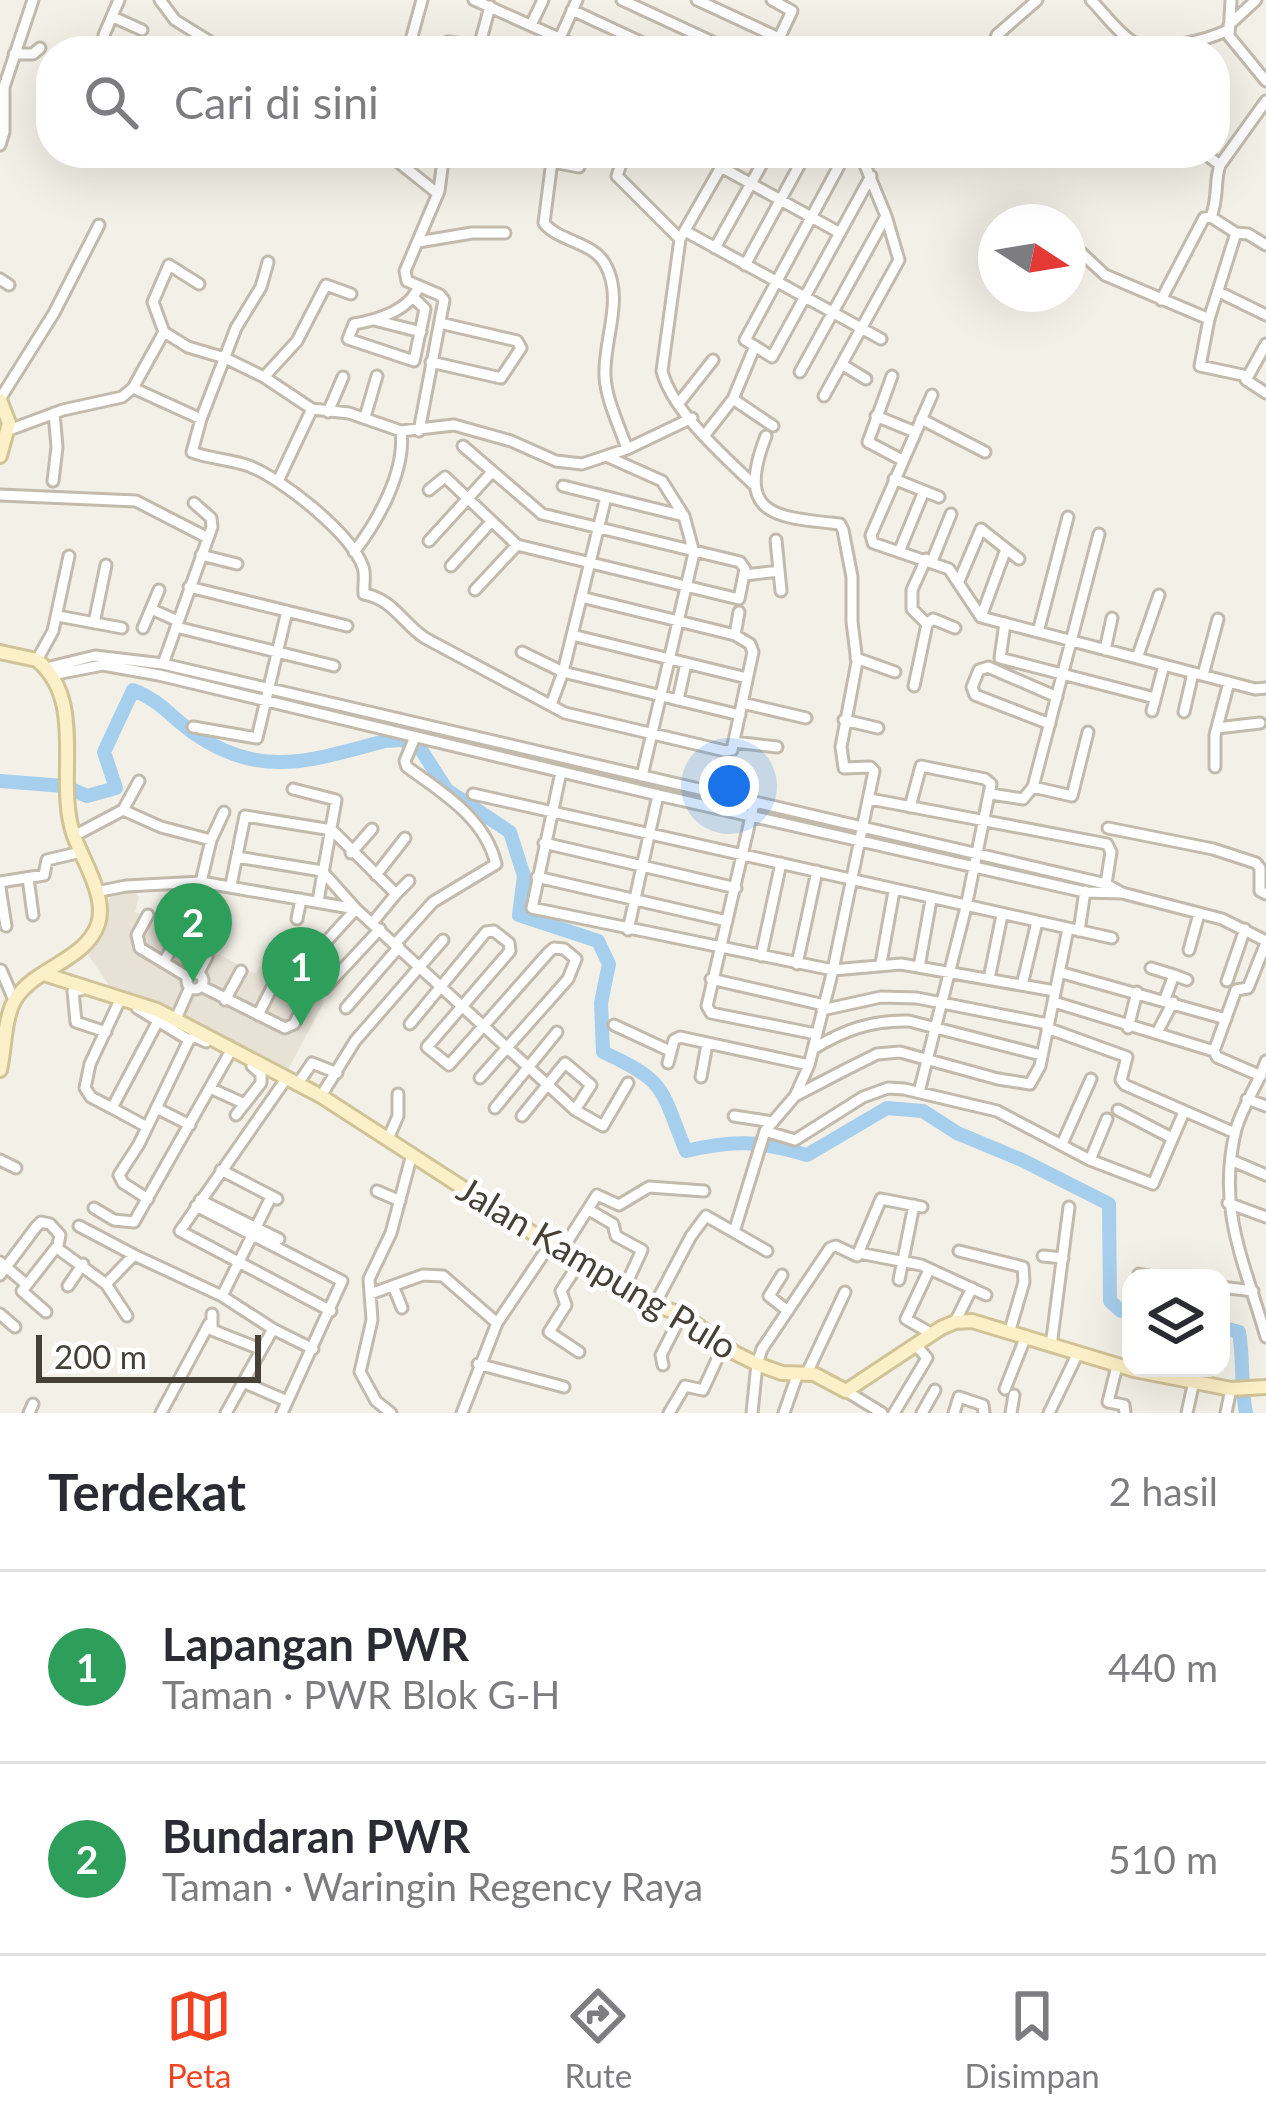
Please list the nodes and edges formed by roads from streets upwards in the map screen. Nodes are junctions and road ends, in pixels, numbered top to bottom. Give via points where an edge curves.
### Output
1 (33, 0) edge
2 (119, 0) edge
3 (160, 0) edge
4 (422, 0) edge
5 (475, 0) edge
6 (543, 0) edge
7 (622, 0) edge
8 (698, 0) edge
9 (772, 0) edge
10 (1037, 0) edge
11 (1091, 0) edge
12 (1231, 0) edge
13 (1256, 0) edge
14 (574, 5) edge
15 (794, 5) edge
16 (500, 6) edge
17 (113, 17) junction
18 (531, 25) junction
19 (1228, 28) junction
20 (142, 30) dead end
21 (104, 36) edge
22 (204, 36) edge
23 (412, 36) edge
24 (485, 36) edge
25 (556, 36) edge
26 (561, 36) edge
27 (632, 36) edge
28 (700, 36) edge
29 (775, 36) edge
30 (780, 36) edge
31 (997, 36) edge
32 (1127, 36) edge
33 (1209, 36) edge
34 (36, 51) edge
35 (0, 54) edge
36 (14, 56) junction
37 (1266, 81) edge
38 (1266, 101) edge
39 (0, 145) edge
40 (1230, 151) edge
41 (406, 168) edge
42 (441, 168) edge
43 (550, 168) edge
44 (620, 168) edge
45 (720, 168) edge
46 (723, 168) edge
47 (760, 168) edge
48 (798, 168) edge
49 (838, 168) edge
50 (867, 168) edge
51 (1219, 168) edge
52 (871, 176) junction
53 (751, 184) junction
54 (437, 193) junction
55 (780, 200) junction
56 (886, 216) junction
57 (810, 217) junction
58 (1211, 218) junction
59 (99, 225) dead end
60 (505, 233) dead end
61 (840, 233) junction
62 (1236, 233) junction
63 (682, 235) junction
64 (418, 242) junction
65 (1266, 245) edge
66 (715, 248) junction
67 (1086, 257) edge
68 (268, 262) dead end
69 (745, 265) junction
70 (774, 281) junction
71 (199, 284) dead end
72 (419, 286) junction
73 (1219, 292) junction
74 (350, 294) dead end
75 (414, 298) junction
76 (805, 298) junction
77 (1161, 300) junction
78 (834, 312) junction
79 (1266, 315) edge
80 (1208, 319) junction
81 (373, 320) junction
82 (440, 323) junction
83 (863, 328) junction
84 (164, 332) junction
85 (421, 332) junction
86 (881, 339) dead end
87 (1266, 344) edge
88 (755, 346) junction
89 (225, 358) junction
90 (712, 360) dead end
91 (431, 362) junction
92 (843, 365) junction
93 (800, 372) dead end
94 (263, 376) junction
95 (377, 376) dead end
96 (892, 376) dead end
97 (1247, 376) junction
98 (343, 377) dead end
99 (866, 379) dead end
100 (133, 388) junction
101 (1266, 394) edge
102 (824, 395) dead end
103 (932, 395) dead end
104 (0, 399) edge
105 (733, 399) junction
106 (680, 403) junction
107 (312, 409) junction
108 (328, 412) junction
109 (54, 413) junction
110 (876, 416) junction
111 (364, 417) junction
112 (692, 418) junction
113 (201, 419) junction
114 (921, 419) junction
115 (9, 430) junction
116 (401, 431) junction
117 (419, 431) junction
118 (915, 432) junction
119 (704, 436) junction
120 (463, 446) dead end
121 (627, 449) junction
122 (985, 452) dead end
123 (0, 456) edge
124 (606, 456) junction
125 (902, 460) junction
126 (492, 472) junction
127 (894, 478) junction
128 (53, 481) dead end
129 (278, 481) junction
130 (563, 486) dead end
131 (757, 488) junction
132 (429, 490) dead end
133 (924, 491) junction
134 (0, 495) edge
135 (606, 497) junction
136 (939, 497) dead end
137 (468, 499) junction
138 (194, 503) dead end
139 (951, 514) dead end
140 (684, 516) junction
141 (1068, 517) dead end
142 (491, 522) junction
143 (598, 529) junction
144 (1099, 535) dead end
145 (208, 538) junction
146 (776, 540) dead end
147 (429, 541) dead end
148 (517, 545) junction
149 (1006, 549) junction
150 (354, 552) junction
151 (899, 552) junction
152 (694, 553) junction
153 (201, 555) junction
154 (69, 556) dead end
155 (1019, 559) dead end
156 (929, 560) junction
157 (237, 564) dead end
158 (590, 564) junction
159 (106, 565) dead end
160 (451, 566) dead end
161 (779, 571) junction
162 (745, 574) junction
163 (959, 581) junction
164 (688, 586) junction
165 (189, 587) junction
166 (159, 590) dead end
167 (476, 590) dead end
168 (782, 591) dead end
169 (1159, 595) dead end
170 (581, 597) junction
171 (151, 609) junction
172 (287, 611) junction
173 (739, 612) dead end
174 (58, 616) junction
175 (981, 617) junction
176 (1112, 618) dead end
177 (1218, 619) dead end
178 (680, 622) junction
179 (94, 623) junction
180 (1005, 623) junction
181 (177, 624) junction
182 (927, 624) junction
183 (346, 626) dead end
184 (122, 628) dead end
185 (142, 628) dead end
186 (955, 628) dead end
187 (1038, 632) junction
188 (572, 634) junction
189 (735, 635) junction
190 (1071, 641) junction
191 (1105, 650) junction
192 (0, 652) edge
193 (278, 652) junction
194 (522, 652) dead end
195 (856, 658) junction
196 (1137, 658) junction
197 (670, 659) junction
198 (686, 663) junction
199 (163, 664) junction
200 (334, 665) dead end
201 (1164, 665) junction
202 (45, 668) junction
203 (563, 672) junction
204 (895, 672) dead end
205 (1198, 674) junction
206 (1063, 675) junction
207 (747, 678) junction
208 (1229, 682) junction
209 (914, 686) dead end
210 (1266, 688) edge
211 (269, 689) junction
212 (661, 696) junction
213 (1057, 697) junction
214 (678, 700) junction
215 (267, 702) junction
216 (551, 705) junction
217 (741, 709) junction
218 (1184, 712) dead end
219 (806, 718) dead end
220 (844, 720) junction
221 (1260, 723) dead end
222 (1050, 724) junction
223 (425, 726) junction
224 (193, 727) dead end
225 (878, 728) dead end
226 (1216, 728) junction
227 (1088, 732) dead end
228 (652, 733) junction
229 (415, 741) junction
230 (734, 742) junction
231 (516, 747) junction
232 (777, 747) dead end
233 (513, 760) junction
234 (590, 764) junction
235 (1215, 767) dead end
236 (561, 772) junction
237 (642, 776) junction
238 (588, 777) junction
239 (139, 781) dead end
240 (1034, 787) junction
241 (293, 789) dead end
242 (473, 794) dead end
243 (991, 794) junction
244 (658, 795) junction
245 (870, 799) junction
246 (910, 807) junction
247 (753, 808) junction
248 (123, 811) junction
249 (552, 811) junction
250 (224, 812) dead end
251 (984, 822) junction
252 (1108, 827) dead end
253 (372, 829) dead end
254 (332, 830) junction
255 (652, 832) junction
256 (863, 834) junction
257 (74, 836) junction
258 (405, 838) dead end
259 (211, 840) junction
260 (544, 843) junction
261 (81, 852) junction
262 (351, 853) junction
263 (744, 855) junction
264 (237, 857) junction
265 (975, 861) junction
266 (781, 863) junction
267 (644, 866) junction
268 (322, 871) junction
269 (817, 871) junction
270 (376, 875) junction
271 (536, 877) junction
272 (28, 878) junction
273 (854, 880) junction
274 (202, 881) junction
275 (409, 881) dead end
276 (1106, 884) junction
277 (0, 885) edge
278 (231, 885) junction
279 (1086, 886) junction
280 (736, 888) junction
281 (894, 891) junction
282 (96, 892) junction
283 (1122, 893) junction
284 (1266, 894) edge
285 (396, 895) junction
286 (301, 899) junction
287 (636, 900) junction
288 (931, 900) junction
289 (318, 901) junction
290 (966, 907) junction
291 (356, 909) junction
292 (1199, 914) junction
293 (33, 915) dead end
294 (148, 915) dead end
295 (1003, 915) junction
296 (297, 920) dead end
297 (727, 921) junction
298 (1036, 922) junction
299 (377, 925) junction
300 (6, 926) dead end
301 (1245, 929) junction
302 (628, 930) junction
303 (1073, 930) junction
304 (180, 932) dead end
305 (1112, 938) dead end
306 (443, 940) dead end
307 (203, 942) dead end
308 (1266, 942) edge
309 (325, 943) dead end
310 (397, 945) junction
311 (719, 949) junction
312 (1189, 950) dead end
313 (761, 956) junction
314 (164, 962) junction
315 (881, 963) junction
316 (797, 964) junction
317 (284, 966) dead end
318 (420, 967) junction
319 (919, 967) junction
320 (1151, 968) dead end
321 (2, 970) edge
322 (833, 970) junction
323 (951, 970) junction
324 (241, 971) dead end
325 (1059, 972) junction
326 (44, 974) junction
327 (1174, 975) junction
328 (318, 978) dead end
329 (711, 979) junction
330 (989, 979) junction
331 (1187, 980) dead end
332 (1228, 980) dead end
333 (194, 981) junction
334 (1022, 985) junction
335 (442, 988) junction
336 (324, 989) dead end
337 (1137, 992) junction
338 (1054, 996) junction
339 (14, 1000) junction
340 (120, 1000) junction
341 (225, 1000) junction
342 (1169, 1000) junction
343 (943, 1002) junction
344 (465, 1007) junction
345 (823, 1007) junction
346 (346, 1008) dead end
347 (257, 1015) junction
348 (1226, 1019) junction
349 (158, 1021) junction
350 (174, 1024) junction
351 (410, 1024) dead end
352 (484, 1025) junction
353 (614, 1025) dead end
354 (1048, 1026) junction
355 (934, 1028) junction
356 (1128, 1028) junction
357 (1159, 1029) dead end
358 (106, 1032) junction
359 (556, 1032) dead end
360 (816, 1034) junction
361 (189, 1040) junction
362 (707, 1044) junction
363 (508, 1048) junction
364 (813, 1049) junction
365 (1214, 1051) junction
366 (230, 1054) junction
367 (1041, 1055) junction
368 (926, 1060) junction
369 (1266, 1061) edge
370 (808, 1065) junction
371 (527, 1067) junction
372 (0, 1070) edge
373 (338, 1072) junction
374 (1261, 1076) junction
375 (700, 1077) dead end
376 (480, 1078) dead end
377 (1091, 1079) dead end
378 (292, 1082) junction
379 (548, 1083) junction
380 (628, 1083) dead end
381 (212, 1089) junction
382 (919, 1092) junction
383 (398, 1094) dead end
384 (321, 1096) junction
385 (795, 1096) junction
386 (1247, 1099) junction
387 (245, 1104) junction
388 (1266, 1106) edge
389 (112, 1108) junction
390 (156, 1108) junction
391 (495, 1108) dead end
392 (575, 1110) junction
393 (1118, 1110) dead end
394 (1184, 1112) junction
395 (236, 1114) dead end
396 (522, 1116) dead end
397 (734, 1116) dead end
398 (1107, 1119) dead end
399 (773, 1121) junction
400 (190, 1125) junction
401 (147, 1127) junction
402 (1235, 1133) junction
403 (763, 1135) junction
404 (1170, 1137) junction
405 (388, 1139) junction
406 (1062, 1144) junction
407 (412, 1154) junction
408 (0, 1160) edge
409 (1090, 1160) junction
410 (1233, 1161) junction
411 (16, 1168) dead end
412 (220, 1170) junction
413 (1266, 1174) edge
414 (377, 1191) dead end
415 (704, 1191) dead end
416 (148, 1199) junction
417 (400, 1201) junction
418 (198, 1203) junction
419 (1228, 1203) junction
420 (1069, 1207) dead end
421 (94, 1208) dead end
422 (589, 1210) junction
423 (1266, 1217) edge
424 (79, 1226) dead end
425 (254, 1232) junction
426 (734, 1232) junction
427 (1050, 1232) dead end
428 (1066, 1234) junction
429 (278, 1239) dead end
430 (554, 1249) junction
431 (61, 1251) dead end
432 (767, 1251) dead end
433 (959, 1251) dead end
434 (859, 1253) junction
435 (134, 1255) junction
436 (1042, 1256) dead end
437 (1063, 1258) junction
438 (903, 1263) junction
439 (83, 1264) junction
440 (238, 1264) junction
441 (578, 1264) junction
442 (2, 1269) edge
443 (929, 1270) junction
444 (782, 1275) dead end
445 (899, 1280) dead end
446 (106, 1284) junction
447 (68, 1286) dead end
448 (24, 1287) junction
449 (394, 1288) junction
450 (972, 1288) junction
451 (1230, 1288) edge
452 (623, 1291) junction
453 (1253, 1291) junction
454 (845, 1292) dead end
455 (370, 1294) junction
456 (986, 1295) dead end
457 (222, 1296) junction
458 (654, 1306) junction
459 (402, 1308) dead end
460 (788, 1310) junction
461 (331, 1311) junction
462 (46, 1312) dead end
463 (682, 1314) junction
464 (0, 1315) edge
465 (127, 1316) dead end
466 (956, 1322) junction
467 (1264, 1322) edge
468 (497, 1323) junction
469 (15, 1328) dead end
470 (273, 1329) junction
471 (1010, 1330) junction
472 (932, 1334) junction
473 (1026, 1336) junction
474 (1266, 1337) edge
475 (724, 1344) junction
476 (915, 1344) junction
477 (1051, 1346) junction
478 (260, 1349) junction
479 (313, 1349) junction
480 (579, 1352) dead end
481 (1077, 1355) junction
482 (478, 1364) junction
483 (757, 1364) junction
484 (663, 1365) dead end
485 (1118, 1366) junction
486 (1122, 1367) edge
487 (803, 1373) junction
488 (1174, 1377) edge
489 (1194, 1381) junction
490 (243, 1382) junction
491 (564, 1387) dead end
492 (1266, 1387) edge
493 (935, 1390) dead end
494 (1238, 1390) junction
495 (846, 1391) junction
496 (287, 1400) junction
497 (376, 1401) junction
498 (228, 1412) edge
499 (161, 1413) edge
500 (281, 1413) edge
501 (370, 1413) edge
502 (392, 1413) edge
503 (462, 1413) edge
504 (669, 1413) edge
505 (752, 1413) edge
506 (784, 1413) edge
507 (882, 1413) edge
508 (894, 1413) edge
509 (922, 1413) edge
510 (954, 1413) edge
511 (984, 1413) edge
512 (1011, 1413) edge
513 (1049, 1413) edge
514 (1126, 1413) edge
515 (1187, 1413) edge
516 (1226, 1413) edge

1 - 36 street
2 - 17 street
3 - 22 street
4 - 23 street
5 - 16 street
6 - 18 street
7 - 28 street
8 - 29 street
9 - 15 street
10 - 31 street
11 - 32 street
12 - 19 street
13 - 19 street
14 - 26 street
14 - 27 street
15 - 30 street
16 - 18 street
16 - 24 street
17 - 20 street
17 - 21 street
18 - 25 street
19 - 33 street
19 - 37 street
34 - 36 street
35 - 36 street
36 - 39 street
38 - 40 street
41 - 54 street
42 - 54 street
43 - 121 street via 546,227 598,255 610,279 605,376
44 - 63 street via 617,176
45 - 63 street
46 - 53 street
47 - 53 street
48 - 55 street
49 - 57 street
50 - 52 street
51 - 58 street
52 - 56 street
52 - 61 street
53 - 55 street
53 - 66 street
54 - 64 street
55 - 57 street
55 - 69 street
56 - 78 street
56 - 83 street via 898,260
57 - 61 street
57 - 70 street
58 - 62 street
58 - 77 street
59 - 104 street
60 - 64 street
61 - 76 street
62 - 65 street
62 - 73 street
63 - 66 street
63 - 106 street via 662,356 665,383
64 - 72 street via 405,273
66 - 69 street
67 - 77 street via 1105,275
68 - 89 street
69 - 70 street
70 - 76 street
70 - 88 street via 744,336
71 - 84 street via 169,265 153,302
72 - 75 street
72 - 82 street via 444,298
73 - 79 street
73 - 80 street
74 - 94 street via 326,284 296,341
75 - 81 street
75 - 85 street via 425,309
76 - 78 street
76 - 88 street via 772,357
77 - 80 street
78 - 83 street
78 - 93 street
80 - 97 street via 1200,366
81 - 85 street
81 - 85 street via 354,324 348,339 414,361
82 - 91 street
82 - 91 street via 520,348 501,378
83 - 86 street
83 - 92 street
84 - 89 street
84 - 100 street
87 - 97 street
88 - 105 street
89 - 94 street
89 - 113 street
90 - 106 street
91 - 117 street
92 - 99 street
92 - 102 street
94 - 107 street
95 - 111 street
96 - 110 street
97 - 101 street
98 - 108 street
100 - 109 street via 106,403
100 - 113 street
103 - 114 street
104 - 115 street
105 - 119 street
105 - 131 street via 769,431 753,477
106 - 112 street
107 - 108 street
107 - 129 street
108 - 111 street
109 - 115 street
109 - 128 street
110 - 118 street
110 - 125 street via 868,442
111 - 116 street
112 - 119 street
112 - 121 street
113 - 129 street via 192,452
114 - 118 street
114 - 122 street
115 - 123 street
116 - 117 street
116 - 150 street via 393,481
117 - 124 street via 454,424 571,463
118 - 125 street
119 - 131 street
120 - 126 street
121 - 124 street
124 - 140 street via 656,476
125 - 127 street
126 - 137 street
126 - 143 street via 537,512
127 - 133 street
127 - 151 street via 871,539
129 - 150 street
130 - 135 street
131 - 195 street via 777,517 840,524
132 - 137 street via 445,477
133 - 136 street
133 - 151 street
134 - 145 street via 136,501
135 - 140 street
135 - 143 street
137 - 142 street
137 - 147 street
138 - 145 street via 213,521
139 - 156 street
140 - 152 street
141 - 187 street
142 - 148 street
142 - 160 street
143 - 152 street
143 - 158 street
144 - 190 street
145 - 153 street
146 - 161 street
148 - 158 street
148 - 167 street
149 - 155 street
149 - 163 street via 980,530
149 - 175 street
150 - 216 street via 365,570 364,595 389,602 425,638
151 - 156 street
152 - 162 street via 740,562
152 - 164 street
153 - 157 street
153 - 165 street
154 - 174 street
156 - 163 street
156 - 182 street via 912,590 912,609
158 - 164 street
158 - 170 street
159 - 179 street
161 - 162 street
161 - 168 street
162 - 164 street via 740,599
163 - 175 street
164 - 178 street
165 - 172 street
165 - 181 street
166 - 171 street
169 - 196 street
170 - 178 street
170 - 188 street
171 - 181 street
171 - 185 street
172 - 183 street
172 - 193 street
173 - 189 street
174 - 179 street
174 - 202 street
175 - 180 street
176 - 191 street
177 - 205 street
178 - 189 street
178 - 197 street
179 - 184 street
180 - 187 street
180 - 206 street via 1000,658
181 - 193 street
181 - 199 street
182 - 186 street
182 - 209 street
187 - 190 street
188 - 197 street
188 - 203 street
189 - 207 street via 753,649
190 - 191 street
190 - 206 street
191 - 196 street
192 - 202 street
193 - 200 street
193 - 211 street
194 - 203 street
195 - 204 street
195 - 220 street
196 - 201 street
197 - 198 street
197 - 212 street
198 - 207 street
198 - 214 street
199 - 202 street via 94,656
199 - 211 street
201 - 205 street
201 - 206 street via 1154,704
202 - 215 street via 103,665
202 - 257 street via 64,711
203 - 212 street
203 - 216 street
205 - 208 street
205 - 218 street
206 - 213 street
207 - 217 street
208 - 210 street
208 - 226 street
211 - 215 street
211 - 223 street
212 - 214 street
212 - 228 street
213 - 222 street
213 - 222 street via 988,667 971,687
214 - 217 street
215 - 224 street via 254,739
215 - 229 street
216 - 228 street
217 - 219 street
217 - 230 street
220 - 225 street
220 - 245 street via 842,761 873,769
221 - 226 street
222 - 240 street
223 - 229 street
223 - 231 street
226 - 235 street
227 - 240 street via 1073,794
228 - 230 street via 727,752
228 - 237 street
229 - 233 street
229 - 310 street via 407,767 464,809 496,860 433,902
230 - 232 street
231 - 233 street
231 - 234 street
233 - 236 street
234 - 237 street
234 - 238 street
236 - 238 street
236 - 249 street
237 - 247 street
238 - 244 street
239 - 248 street
240 - 243 street via 1023,800
241 - 254 street via 335,798
242 - 249 street
243 - 246 street via 988,780 921,766
243 - 251 street
244 - 247 street
244 - 255 street
245 - 246 street
245 - 256 street
246 - 251 street
247 - 256 street
247 - 263 street
248 - 257 street
248 - 259 street
249 - 255 street
249 - 260 street
250 - 259 street
251 - 265 street
251 - 276 street via 1107,844
252 - 284 street via 1256,863
253 - 262 street
254 - 262 street
254 - 264 street via 245,816
254 - 268 street
255 - 263 street
255 - 267 street
256 - 265 street
256 - 273 street
257 - 261 street
258 - 270 street
259 - 274 street
260 - 267 street
260 - 271 street
261 - 272 street via 47,860 45,874
261 - 282 street
262 - 270 street
263 - 266 street
263 - 280 street
264 - 268 street
264 - 278 street
265 - 279 street
265 - 290 street
266 - 269 street
266 - 313 street
267 - 280 street
267 - 287 street
268 - 289 street
268 - 291 street
269 - 273 street
269 - 316 street
270 - 285 street
271 - 287 street
271 - 302 street via 532,908
272 - 277 street
272 - 293 street
273 - 281 street
273 - 322 street
274 - 278 street
274 - 282 street
275 - 285 street
276 - 279 street
276 - 283 street
277 - 300 street
278 - 286 street
279 - 283 street
279 - 303 street
280 - 297 street
281 - 288 street
281 - 315 street
282 - 326 street via 95,931
283 - 292 street
285 - 299 street
286 - 289 street
286 - 296 street
287 - 297 street
287 - 302 street
288 - 290 street
288 - 319 street
289 - 291 street
290 - 295 street
290 - 323 street
291 - 299 street
291 - 309 street
292 - 301 street
292 - 312 street
294 - 314 street via 136,942
295 - 298 street
295 - 330 street
297 - 311 street
298 - 303 street
298 - 334 street
299 - 310 street
299 - 336 street
301 - 308 street
301 - 332 street
302 - 311 street
303 - 305 street
303 - 325 street
304 - 314 street
306 - 318 street
307 - 333 street via 207,957
308 - 348 street
310 - 318 street
310 - 346 street
311 - 313 street
311 - 329 street
313 - 316 street
314 - 333 street
315 - 319 street
315 - 322 street
316 - 322 street
317 - 347 street
318 - 335 street
318 - 373 street
319 - 323 street
320 - 327 street
321 - 339 street
322 - 345 street
323 - 330 street
323 - 343 street
324 - 341 street
325 - 337 street
325 - 338 street
326 - 339 street
326 - 350 street, Jalan Kampung Pulo via 113,993
327 - 331 street
327 - 342 street
328 - 347 street via 291,1028
329 - 345 street
329 - 360 street via 712,1013
330 - 334 street
333 - 341 street
333 - 350 street
334 - 338 street
335 - 344 street
335 - 344 street via 486,932 499,934 510,951
335 - 351 street
337 - 342 street
337 - 356 street
338 - 354 street
338 - 356 street
339 - 372 street
340 - 349 street
340 - 358 street
340 - 358 street via 73,991 76,1022
341 - 347 street
342 - 348 street
342 - 357 street
343 - 345 street via 881,997
343 - 354 street
343 - 355 street
344 - 352 street
344 - 352 street via 427,1048 438,1060 449,1065
345 - 360 street
348 - 365 street
349 - 350 street
349 - 389 street
350 - 361 street
350 - 378 street, Jalan Kampung Pulo
352 - 363 street
352 - 363 street via 554,948 576,959
353 - 362 street via 669,1057 677,1037
354 - 367 street
354 - 394 street via 1126,1057 1122,1083
355 - 364 street via 874,1022
355 - 367 street
355 - 368 street
356 - 365 street
358 - 389 street via 85,1088
359 - 371 street
360 - 364 street
361 - 366 street
361 - 390 street
362 - 370 street
362 - 375 street
363 - 371 street
363 - 376 street
364 - 370 street
365 - 374 street
366 - 381 street
366 - 387 street via 261,1074
367 - 368 street via 1026,1084
368 - 382 street
368 - 385 street via 878,1054
369 - 374 street
370 - 385 street
371 - 379 street
371 - 391 street
373 - 378 street via 312,1063
373 - 384 street
374 - 386 street
377 - 406 street
378 - 384 street, Jalan Kampung Pulo
378 - 412 street
379 - 392 street
379 - 392 street via 566,1063 592,1082
379 - 396 street
380 - 392 street via 604,1126
381 - 387 street
381 - 400 street
382 - 403 street via 881,1089 795,1140
382 - 406 street via 997,1111
383 - 405 street
384 - 405 street, Jalan Kampung Pulo
385 - 399 street
386 - 388 street
386 - 402 street
387 - 395 street
389 - 401 street
390 - 400 street
390 - 401 street
393 - 404 street
394 - 402 street
394 - 404 street
397 - 399 street
398 - 409 street
399 - 403 street
400 - 416 street
401 - 416 street via 118,1175
402 - 410 street
403 - 426 street
404 - 409 street via 1155,1183
405 - 407 street, Jalan Kampung Pulo
406 - 409 street
407 - 417 street
407 - 430 street, Jalan Kampung Pulo
408 - 411 street
410 - 413 street
410 - 419 street
412 - 418 street
412 - 425 street via 274,1198
414 - 417 street
415 - 422 street via 646,1188 619,1205 597,1196
416 - 421 street via 131,1223
417 - 455 street via 370,1274
418 - 425 street
418 - 440 street via 181,1234
419 - 423 street
419 - 453 street
420 - 428 street
422 - 430 street
422 - 452 street via 642,1250
424 - 435 street
425 - 429 street
425 - 440 street
425 - 461 street via 340,1278
426 - 432 street
426 - 458 street via 706,1216
427 - 428 street
428 - 437 street
430 - 441 street, Jalan Kampung Pulo
430 - 468 street
431 - 439 street
433 - 471 street via 1022,1267
434 - 438 street
434 - 438 street via 881,1199 918,1206
434 - 460 street via 830,1248
435 - 446 street
435 - 457 street
436 - 437 street
437 - 477 street
438 - 443 street
438 - 445 street
439 - 446 street
439 - 447 street
440 - 457 street
440 - 461 street
441 - 452 street, Jalan Kampung Pulo
441 - 480 street via 549,1332
442 - 448 street
442 - 448 street via 41,1222 50,1224 60,1240
443 - 450 street
443 - 472 street via 906,1318
444 - 460 street via 769,1294
446 - 465 street
448 - 462 street
449 - 455 street
449 - 459 street
449 - 468 street via 443,1276
450 - 456 street
450 - 466 street
451 - 453 street
452 - 458 street, Jalan Kampung Pulo
453 - 467 street
454 - 487 street
455 - 497 street via 360,1372
457 - 470 street
458 - 463 street, Jalan Kampung Pulo
460 - 483 street
461 - 479 street
463 - 475 street, Jalan Kampung Pulo
463 - 484 street
464 - 469 street
466 - 471 street
466 - 472 street
467 - 474 street
468 - 482 street
470 - 478 street
470 - 479 street
471 - 473 street
472 - 476 street
473 - 477 street
473 - 512 street
475 - 483 street, Jalan Kampung Pulo
475 - 504 street via 703,1390 685,1386
476 - 495 street
476 - 508 street via 926,1358
477 - 481 street
478 - 490 street
478 - 499 street via 212,1330 211,1319
479 - 496 street
481 - 485 street
481 - 513 street
482 - 491 street
482 - 503 street
483 - 487 street, Jalan Kampung Pulo
483 - 505 street
485 - 486 street
485 - 514 street via 1108,1402
487 - 495 street, Jalan Kampung Pulo
487 - 506 street
488 - 489 street
489 - 494 street
489 - 515 street
490 - 496 street
490 - 498 street
492 - 494 street
493 - 509 street
494 - 516 street
495 - 507 street
496 - 500 street
497 - 501 street
497 - 502 street
510 - 511 street via 958,1397 983,1405

